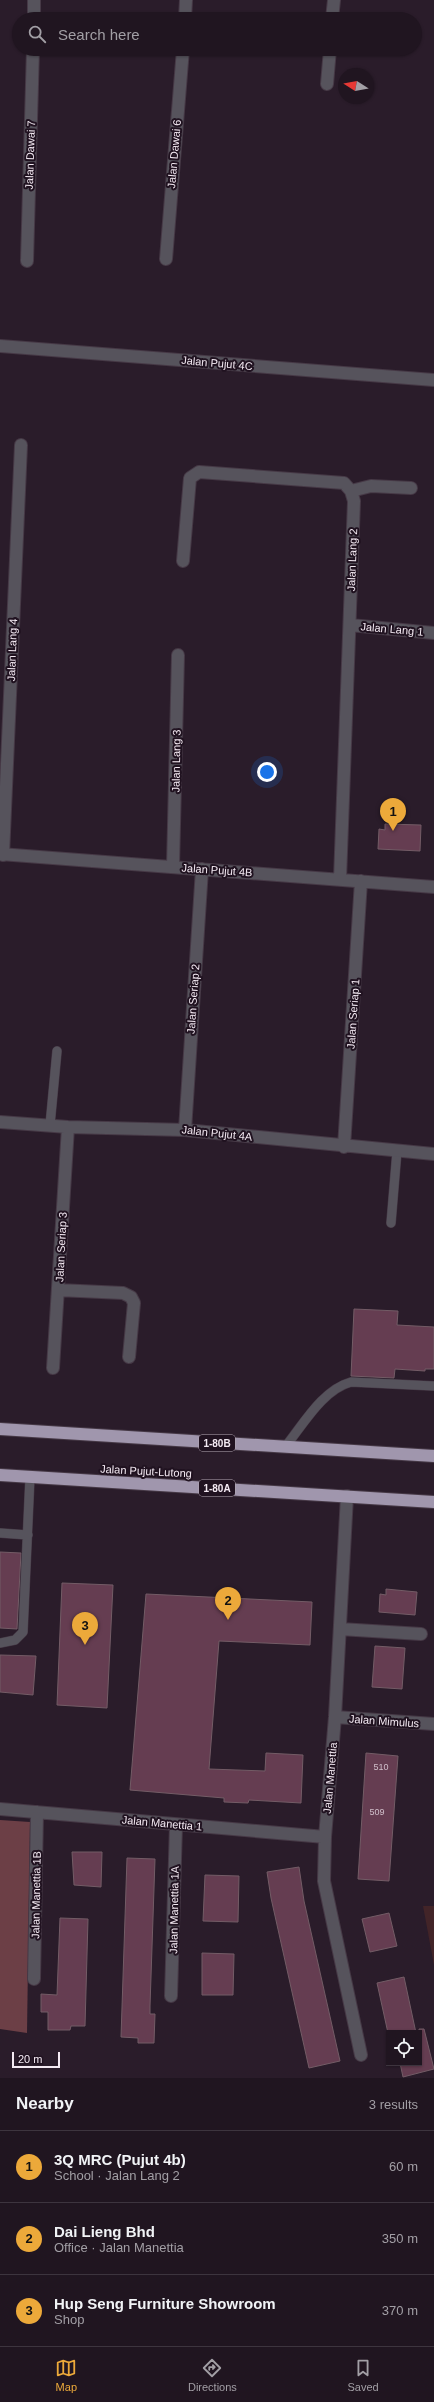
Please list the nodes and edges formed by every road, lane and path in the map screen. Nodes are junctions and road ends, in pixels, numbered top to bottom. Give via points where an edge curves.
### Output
1 (34, 0) edge
2 (186, 0) edge
3 (334, 0) edge
4 (34, 12) edge
5 (185, 12) edge
6 (333, 12) edge
7 (33, 56) edge
8 (181, 56) edge
9 (329, 56) edge
10 (327, 84) dead end
11 (166, 259) dead end
12 (26, 261) dead end
13 (0, 346) edge
14 (434, 380) edge
15 (21, 445) dead end
16 (411, 488) dead end
17 (351, 491) junction
18 (183, 561) dead end
19 (350, 625) junction
20 (434, 633) edge
21 (178, 655) dead end
22 (2, 854) edge
23 (174, 867) junction
24 (202, 869) junction
25 (340, 880) junction
26 (361, 881) junction
27 (434, 886) edge
28 (57, 1051) dead end
29 (0, 1122) edge
30 (50, 1125) junction
31 (68, 1126) junction
32 (185, 1130) junction
33 (344, 1147) junction
34 (397, 1151) junction
35 (434, 1154) edge
36 (391, 1223) dead end
37 (58, 1290) junction
38 (129, 1357) dead end
39 (53, 1368) dead end
40 (434, 1386) edge
41 (0, 1429) edge
42 (285, 1447) junction
43 (434, 1456) edge
44 (0, 1475) edge
45 (30, 1477) junction
46 (347, 1496) junction
47 (434, 1502) edge
48 (0, 1533) edge
49 (28, 1535) junction
50 (340, 1629) junction
51 (421, 1634) dead end
52 (0, 1643) edge
53 (335, 1717) junction
54 (434, 1724) edge
55 (0, 1809) edge
56 (38, 1812) junction
57 (176, 1825) junction
58 (325, 1837) junction
59 (34, 1978) dead end
60 (172, 1996) dead end
61 (361, 2055) dead end

1 - 4 street
2 - 5 street
3 - 6 street
7 - 12 street, Jalan Dawai 7
8 - 11 street, Jalan Dawai 6
9 - 10 street
13 - 14 street, Jalan Pujut 4C
15 - 22 street, Jalan Lang 4
16 - 17 street via 371,486
17 - 18 street via 344,483 200,472 194,474 190,478
17 - 19 street, Jalan Lang 2 via 354,501
19 - 20 street, Jalan Lang 1
19 - 25 street, Jalan Lang 2
21 - 23 street, Jalan Lang 3
22 - 23 street, Jalan Pujut 4B
23 - 24 street, Jalan Pujut 4B
24 - 25 street, Jalan Pujut 4B
24 - 32 street, Jalan Seriap 2
25 - 26 street, Jalan Pujut 4B
26 - 27 street, Jalan Pujut 4B
26 - 33 street, Jalan Seriap 1
28 - 30 lane
29 - 30 street, Jalan Pujut 4A
30 - 31 street, Jalan Pujut 4A
31 - 32 street, Jalan Pujut 4A
31 - 37 street, Jalan Seriap 3
32 - 33 street, Jalan Pujut 4A
33 - 34 street, Jalan Pujut 4A
34 - 35 street, Jalan Pujut 4A
34 - 36 lane
37 - 38 street via 123,1293 131,1297 134,1303
37 - 39 street, Jalan Seriap 3
40 - 42 lane via 351,1382 341,1385 331,1391
41 - 42 highway, 1-80B
42 - 43 highway, 1-80B
44 - 45 highway, Jalan Pujut-Lutong / 1-80A
45 - 46 highway, Jalan Pujut-Lutong / 1-80A
45 - 49 lane
46 - 47 highway, Jalan Pujut-Lutong / 1-80A
46 - 50 street, Jalan Manettia
48 - 49 lane
49 - 52 lane via 23,1632 15,1640
50 - 51 street
50 - 53 street, Jalan Manettia
53 - 54 street, Jalan Mimulus
53 - 58 street, Jalan Manettia
55 - 56 street, Jalan Manettia 1
56 - 57 street, Jalan Manettia 1
56 - 59 street, Jalan Manettia 1B
57 - 58 street, Jalan Manettia 1
57 - 60 street, Jalan Manettia 1A
58 - 61 street, Jalan Manettia via 324,1881

